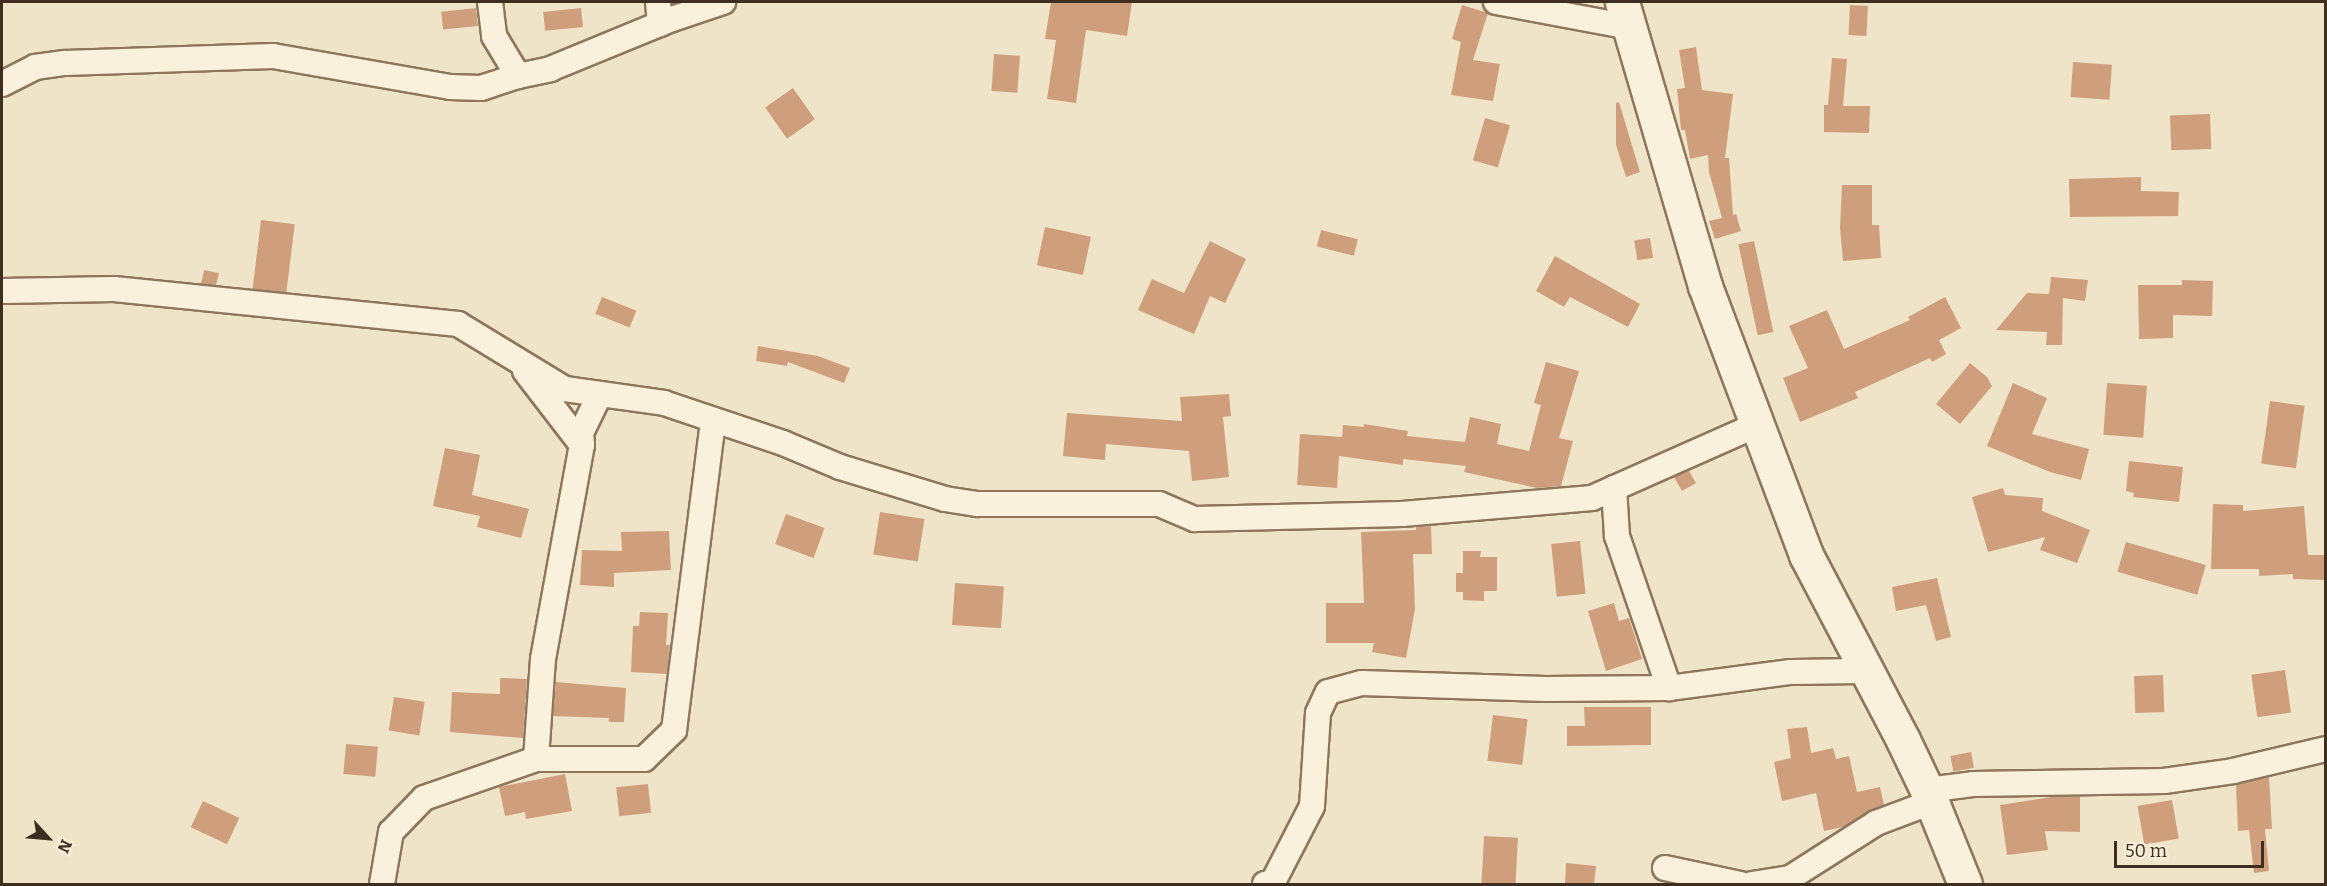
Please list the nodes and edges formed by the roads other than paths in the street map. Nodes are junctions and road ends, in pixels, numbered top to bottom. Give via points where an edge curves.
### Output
1 (490, 2) edge
2 (723, 2) edge
3 (1496, 2) edge
4 (659, 13) edge
5 (1626, 14) edge
6 (518, 76) junction
7 (2, 84) edge
8 (2, 291) edge
9 (516, 359) junction
10 (600, 394) junction
11 (713, 420) junction
12 (1757, 425) junction
13 (582, 445) junction
14 (1614, 488) junction
15 (1867, 671) junction
16 (1669, 688) junction
17 (2325, 749) edge
18 (536, 759) junction
19 (1930, 796) junction
20 (1665, 868) dead end
21 (382, 885) edge
22 (1265, 885) edge
23 (1740, 885) edge
24 (1752, 885) edge
25 (1965, 885) edge

1 - 6 street via 494,36
2 - 4 street
3 - 5 street
4 - 6 street via 550,69
5 - 12 street via 1705,286
6 - 7 street via 481,88 450,87 261,57 65,63 35,67
8 - 9 street via 114,289 458,324
9 - 10 street via 565,389
9 - 13 street
10 - 11 street via 664,404
10 - 13 street via 581,433
11 - 14 street via 840,467 945,499 978,504 1159,504 1195,519 1368,515 1592,498
11 - 18 street via 674,730 644,759
12 - 14 street
12 - 15 street via 1806,555
13 - 18 street via 543,659
14 - 16 street via 1617,536
15 - 16 street via 1791,672
15 - 19 street
16 - 22 street via 1545,689 1362,683 1328,692 1318,713 1312,806 1273,882
17 - 19 street via 2233,771 2164,781 1973,784
18 - 21 street via 424,798 391,832
19 - 24 street via 1876,824 1790,878
19 - 25 street
20 - 23 street

